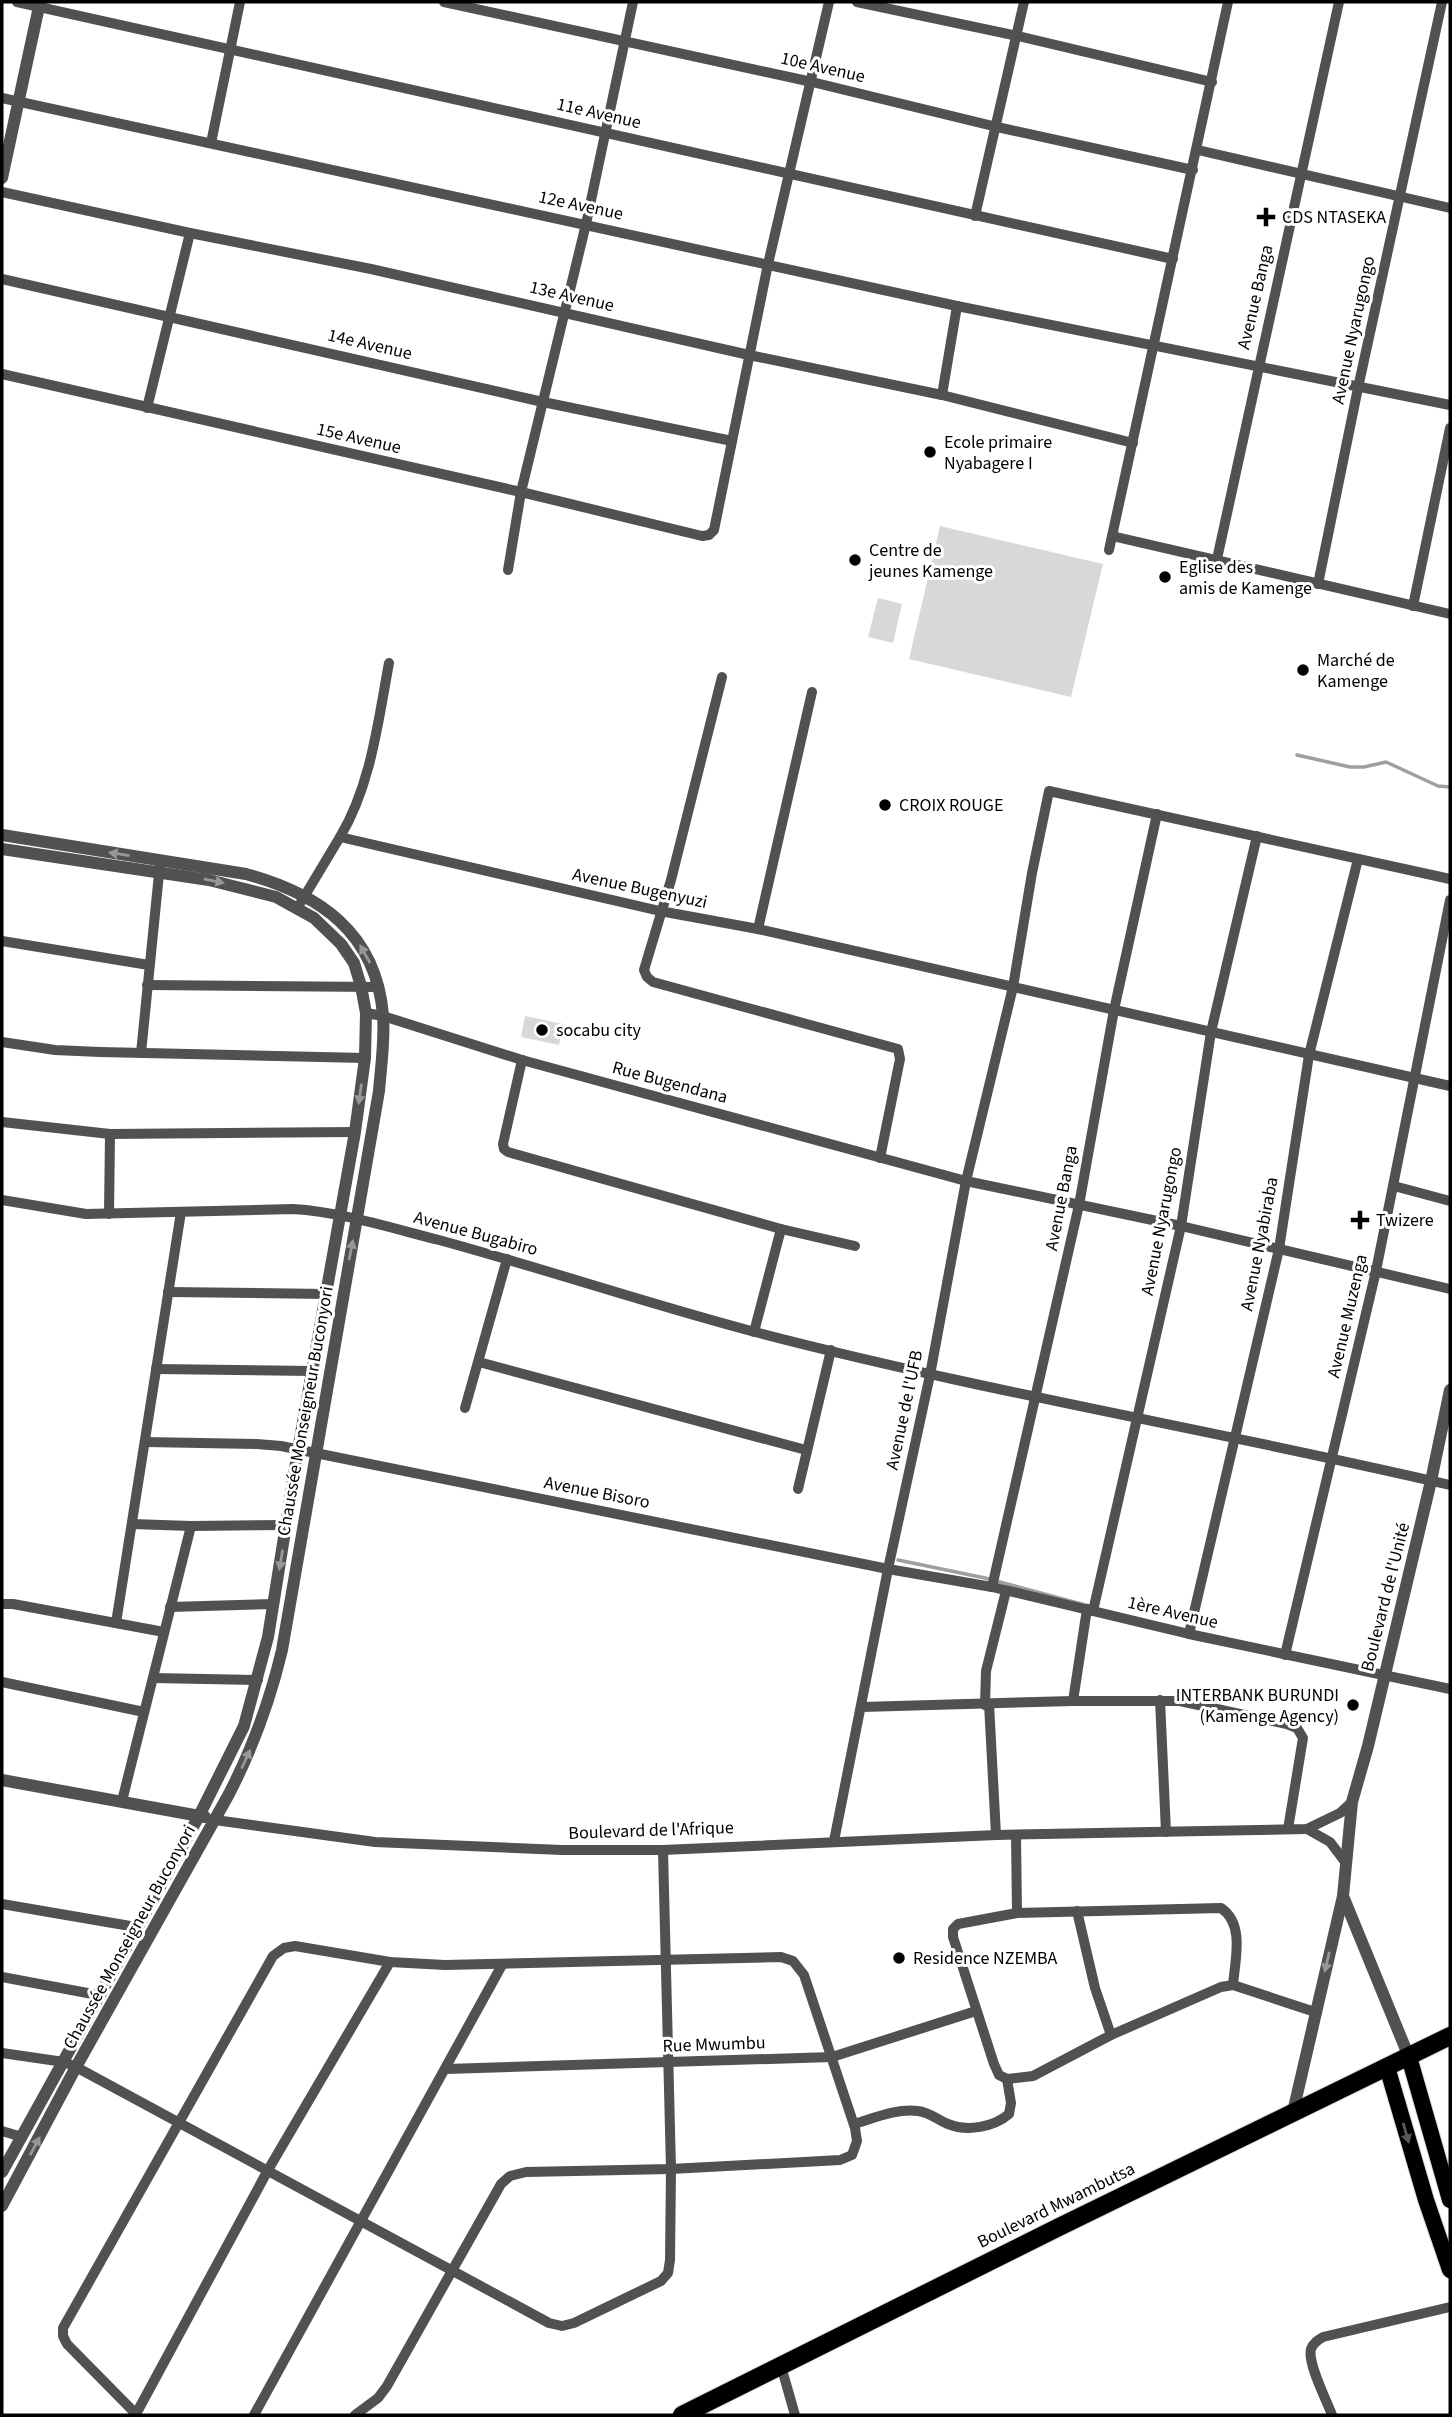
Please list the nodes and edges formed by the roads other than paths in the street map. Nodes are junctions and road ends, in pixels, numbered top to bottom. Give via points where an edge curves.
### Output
1 (17, 2) edge
2 (240, 2) edge
3 (444, 2) edge
4 (633, 2) edge
5 (829, 2) edge
6 (857, 2) edge
7 (1024, 2) edge
8 (1228, 2) edge
9 (1339, 2) edge
10 (1440, 2) edge
11 (39, 4) edge
12 (1450, 4) edge
13 (1018, 36) junction
14 (625, 43) junction
15 (230, 49) junction
16 (812, 82) junction
17 (1212, 82) junction
18 (2, 97) edge
19 (18, 101) junction
20 (996, 127) junction
21 (606, 132) junction
22 (211, 143) junction
23 (1198, 150) junction
24 (1193, 170) junction
25 (789, 173) junction
26 (1301, 175) junction
27 (2, 178) edge
28 (2, 192) edge
29 (1400, 197) junction
30 (1450, 208) edge
31 (975, 216) junction
32 (586, 224) junction
33 (190, 233) junction
34 (1173, 259) junction
35 (768, 264) junction
36 (2, 279) edge
37 (957, 306) junction
38 (565, 312) junction
39 (171, 317) junction
40 (1154, 345) junction
41 (749, 355) junction
42 (1258, 366) junction
43 (2, 374) edge
44 (1358, 388) junction
45 (942, 395) junction
46 (543, 402) junction
47 (1450, 405) edge
48 (147, 408) junction
49 (1450, 428) edge
50 (732, 441) junction
51 (1133, 443) junction
52 (521, 492) junction
53 (1112, 536) junction
54 (1109, 550) dead end
55 (1217, 559) junction
56 (509, 570) dead end
57 (1318, 584) junction
58 (1413, 606) junction
59 (1450, 614) edge
60 (389, 663) dead end
61 (722, 677) dead end
62 (812, 692) dead end
63 (1157, 814) junction
64 (2, 835) edge
65 (1257, 836) junction
66 (340, 838) junction
67 (2, 849) edge
68 (1358, 859) junction
69 (160, 867) junction
70 (1450, 879) edge
71 (305, 895) junction
72 (1450, 900) edge
73 (298, 907) junction
74 (660, 911) junction
75 (758, 929) junction
76 (2, 941) edge
77 (149, 965) junction
78 (147, 985) junction
79 (362, 986) junction
80 (379, 987) junction
81 (1013, 988) junction
82 (1114, 1010) junction
83 (366, 1013) junction
84 (383, 1016) junction
85 (1211, 1032) junction
86 (2, 1042) edge
87 (141, 1053) junction
88 (1309, 1055) junction
89 (365, 1058) junction
90 (522, 1060) junction
91 (1416, 1078) junction
92 (1450, 1086) edge
93 (2, 1122) edge
94 (355, 1132) junction
95 (110, 1134) junction
96 (880, 1158) junction
97 (966, 1181) junction
98 (1394, 1186) junction
99 (2, 1200) edge
100 (1450, 1201) edge
101 (1079, 1205) junction
102 (181, 1212) junction
103 (109, 1214) junction
104 (341, 1216) junction
105 (357, 1219) junction
106 (1181, 1226) junction
107 (781, 1229) junction
108 (855, 1245) dead end
109 (1279, 1249) junction
110 (507, 1259) junction
111 (1376, 1271) junction
112 (1450, 1289) edge
113 (168, 1292) junction
114 (327, 1294) junction
115 (754, 1332) junction
116 (831, 1350) junction
117 (479, 1362) junction
118 (156, 1368) junction
119 (313, 1371) junction
120 (930, 1375) junction
121 (1450, 1390) edge
122 (1036, 1396) junction
123 (466, 1408) dead end
124 (1137, 1418) junction
125 (1236, 1440) junction
126 (145, 1442) junction
127 (298, 1450) junction
128 (806, 1450) junction
129 (316, 1454) junction
130 (1332, 1459) junction
131 (1431, 1481) junction
132 (1450, 1485) edge
133 (797, 1489) dead end
134 (132, 1524) junction
135 (286, 1525) junction
136 (191, 1526) junction
137 (888, 1569) junction
138 (992, 1587) junction
139 (1006, 1591) junction
140 (2, 1604) edge
141 (274, 1604) junction
142 (170, 1607) junction
143 (1090, 1610) junction
144 (116, 1623) junction
145 (164, 1632) junction
146 (1189, 1634) junction
147 (1285, 1655) junction
148 (1384, 1674) junction
149 (153, 1678) junction
150 (258, 1680) junction
151 (2, 1682) edge
152 (1450, 1689) edge
153 (1160, 1700) junction
154 (1073, 1701) junction
155 (987, 1704) junction
156 (862, 1707) junction
157 (144, 1712) junction
158 (2, 1780) edge
159 (122, 1801) junction
160 (1352, 1802) junction
161 (199, 1816) junction
162 (215, 1820) junction
163 (1288, 1829) junction
164 (1307, 1829) junction
165 (1166, 1832) junction
166 (996, 1835) junction
167 (1016, 1835) junction
168 (834, 1841) junction
169 (663, 1850) junction
170 (1346, 1863) junction
171 (1343, 1895) junction
172 (2, 1904) edge
173 (1077, 1911) junction
174 (1017, 1913) junction
175 (136, 1927) junction
176 (665, 1961) junction
177 (390, 1962) junction
178 (502, 1965) junction
179 (2, 1977) edge
180 (1233, 1985) junction
181 (98, 1995) junction
182 (976, 2011) junction
183 (1315, 2012) junction
184 (1111, 2035) junction
185 (1450, 2036) edge
186 (2, 2053) edge
187 (832, 2057) junction
188 (1409, 2057) junction
189 (668, 2063) junction
190 (70, 2064) junction
191 (1387, 2067) junction
192 (446, 2068) junction
193 (1007, 2079) junction
194 (1293, 2112) junction
195 (179, 2121) junction
196 (854, 2124) junction
197 (2, 2131) edge
198 (22, 2137) junction
199 (671, 2169) junction
200 (268, 2170) junction
201 (2, 2172) edge
202 (1450, 2200) edge
203 (2, 2206) edge
204 (360, 2221) junction
205 (1450, 2270) edge
206 (453, 2271) junction
207 (1450, 2307) edge
208 (781, 2366) junction
209 (137, 2414) edge
210 (254, 2415) edge
211 (355, 2415) edge
212 (682, 2415) edge
213 (795, 2415) edge
214 (1332, 2415) edge

1 - 11 street, 11e Avenue
2 - 15 street
3 - 14 street, 10e Avenue
4 - 14 street
5 - 16 street
6 - 13 street
7 - 13 street
8 - 17 street
9 - 26 street, Avenue Banga
10 - 12 street
10 - 29 street, Avenue Nyarugongo
11 - 15 street, 11e Avenue
11 - 19 street
13 - 17 street
13 - 20 street
14 - 16 street, 10e Avenue
14 - 21 street
15 - 21 street, 11e Avenue
15 - 22 street
16 - 20 street, 10e Avenue
16 - 25 street
17 - 23 street
18 - 19 street, 12e Avenue
19 - 22 street, 12e Avenue
19 - 27 street
20 - 24 street, 10e Avenue
20 - 31 street
21 - 25 street, 11e Avenue
21 - 32 street
22 - 32 street, 12e Avenue
23 - 24 street
23 - 26 street
24 - 34 street
25 - 31 street, 11e Avenue
25 - 35 street
26 - 29 street
26 - 42 street, Avenue Banga
28 - 33 street, 13e Avenue
29 - 30 street
29 - 44 street, Avenue Nyarugongo
31 - 34 street, 11e Avenue
32 - 35 street, 12e Avenue
32 - 38 street
33 - 38 street, 13e Avenue
33 - 39 street
34 - 40 street
35 - 37 street, 12e Avenue
35 - 41 street
36 - 39 street, 14e Avenue
37 - 40 street, 12e Avenue
37 - 45 street
38 - 41 street, 13e Avenue
38 - 46 street
39 - 46 street, 14e Avenue
39 - 48 street
40 - 42 street, 12e Avenue
40 - 51 street
41 - 45 street, 13e Avenue
41 - 50 street
42 - 44 street, 12e Avenue
42 - 55 street, Avenue Banga
43 - 48 street, 15e Avenue
44 - 47 street, 12e Avenue
44 - 57 street, Avenue Nyarugongo
45 - 51 street, 13e Avenue
46 - 50 street, 14e Avenue
46 - 52 street
48 - 52 street, 15e Avenue
49 - 58 street
50 - 52 street, 15e Avenue via 714,530 709,535
51 - 53 street
52 - 56 street
53 - 54 street
53 - 55 street
55 - 57 street
57 - 58 street
58 - 59 street
60 - 66 street via 368,771
61 - 74 street
62 - 75 street
63 - 65 street
63 - 81 street, Avenue de l'UFB via 1049,792
63 - 82 street, Avenue Banga
69 -> 64 street, Chaussée Monseigneur Buconyori
65 - 68 street
65 - 85 street, Avenue Nyarugongo
66 - 71 street
66 - 74 street, Avenue Bugenyuzi
67 - 69 street, Chaussée Monseigneur Buconyori
68 - 70 street
68 - 88 street, Avenue Nyabiraba
69 - 71 street, Chaussée Monseigneur Buconyori via 246,874
69 -> 73 street, Chaussée Monseigneur Buconyori via 242,887
69 - 77 street
71 - 73 street
80 -> 71 street, Chaussée Monseigneur Buconyori via 357,941 341,922
72 - 91 street, Avenue Muzenga
73 - 79 street, Chaussée Monseigneur Buconyori via 341,944
74 - 75 street, Avenue Bugenyuzi
74 - 96 street via 645,963 647,977 653,982 898,1049 900,1059
75 - 81 street, Avenue Bugenyuzi
76 - 77 street
77 - 78 street
78 - 79 street
78 - 87 street
79 - 80 street
79 - 83 street, Chaussée Monseigneur Buconyori
80 - 84 street, Chaussée Monseigneur Buconyori
81 - 82 street, Avenue Bugenyuzi
81 - 97 street, Avenue de l'UFB
82 - 85 street, Avenue Bugenyuzi
82 - 101 street, Avenue Banga
83 - 84 street, Rue Bugendana
83 - 89 street, Chaussée Monseigneur Buconyori
84 - 90 street, Rue Bugendana
84 - 105 street, Chaussée Monseigneur Buconyori via 379,1091
85 - 88 street, Avenue Bugenyuzi
85 - 106 street, Avenue Nyarugongo
86 - 87 street via 55,1050
87 - 89 street
88 - 91 street, Avenue Bugenyuzi
88 - 109 street, Avenue Nyabiraba
89 -> 94 street, Chaussée Monseigneur Buconyori
90 - 96 street, Rue Bugendana
90 - 107 street via 504,1149
91 - 92 street, Avenue Bugenyuzi
91 - 98 street, Avenue Muzenga
93 - 95 street
94 - 95 street
94 - 104 street, Chaussée Monseigneur Buconyori
95 - 103 street
96 - 97 street, Rue Bugendana
97 - 101 street, Rue Bugendana
97 - 120 street, Avenue de l'UFB
98 - 100 street
98 - 111 street, Avenue Muzenga
99 - 103 street, Avenue Bugabiro
101 - 106 street, Rue Bugendana
101 - 122 street, Avenue Banga
102 - 103 street, Avenue Bugabiro
102 - 104 street, Avenue Bugabiro via 293,1209
102 - 113 street
104 - 105 street, Avenue Bugabiro
104 - 114 street, Chaussée Monseigneur Buconyori
105 - 110 street, Avenue Bugabiro
129 -> 105 street, Chaussée Monseigneur Buconyori
106 - 109 street, Rue Bugendana
106 - 124 street, Avenue Nyarugongo
107 - 108 street
107 - 115 street
109 - 111 street, Rue Bugendana
109 - 125 street, Avenue Nyabiraba
110 - 115 street, Avenue Bugabiro
110 - 117 street
111 - 112 street, Rue Bugendana
111 - 130 street, Avenue Muzenga
113 - 114 street
113 - 118 street
114 - 119 street, Chaussée Monseigneur Buconyori
115 - 116 street, Avenue Bugabiro
116 - 120 street, Avenue Bugabiro
116 - 128 street
117 - 123 street
117 - 128 street
118 - 119 street
118 - 126 street
119 - 127 street, Chaussée Monseigneur Buconyori
120 - 122 street, Avenue Bugabiro
120 - 137 street, Avenue de l'UFB
121 - 131 street, Boulevard de l'Unité
122 - 124 street, Avenue Bugabiro
122 - 138 street, Avenue Banga
124 - 125 street, Avenue Bugabiro
124 - 143 street, Avenue Nyarugongo
125 - 130 street, Avenue Bugabiro
125 - 146 street, Avenue Nyabiraba
126 - 127 street, Avenue Bisoro via 257,1444
126 - 134 street
127 - 129 street, Avenue Bisoro
127 - 135 street, Chaussée Monseigneur Buconyori
128 - 133 street
129 - 137 street, Avenue Bisoro
162 -> 129 street, Chaussée Monseigneur Buconyori via 247,1758 272,1691
130 - 131 street, Avenue Bugabiro
130 - 147 street, Avenue Muzenga
131 - 132 street, Avenue Bugabiro
131 - 148 street, Boulevard de l'Unité
134 - 136 street
134 - 144 street
135 - 136 street
135 -> 141 street, Chaussée Monseigneur Buconyori
136 - 142 street
137 - 138 street, 1ère Avenue
137 - 156 street, Avenue de l'UFB
138 - 139 street, 1ère Avenue
139 - 143 street, 1ère Avenue
139 - 155 street via 986,1671
140 - 144 street
141 - 142 street
141 - 150 street, Chaussée Monseigneur Buconyori
142 - 145 street
143 - 146 street, 1ère Avenue
143 - 154 street, Avenue Nyarugongo
144 - 145 street
145 - 149 street
146 - 147 street, 1ère Avenue
147 - 148 street, 1ère Avenue
148 - 152 street, 1ère Avenue
148 - 160 street, Boulevard de l'Unité
149 - 150 street
149 - 157 street
150 - 161 street, Chaussée Monseigneur Buconyori via 244,1726
151 - 157 street
153 - 154 street
153 - 163 street via 1198,1704 1297,1728 1303,1738
153 - 165 street
154 - 155 street
155 - 156 street
155 - 166 street
156 - 168 street, Avenue de l'UFB
157 - 159 street
158 - 159 street, Boulevard de l'Afrique
159 - 161 street, Boulevard de l'Afrique
160 - 164 street, Boulevard de l'Afrique
160 - 170 street, Boulevard de l'Unité
161 - 162 street, Boulevard de l'Afrique
161 - 175 street, Chaussée Monseigneur Buconyori
162 - 169 street, Boulevard de l'Afrique via 418,1845
162 - 190 street, Chaussée Monseigneur Buconyori
163 - 164 street, Boulevard de l'Afrique
163 - 165 street, Boulevard de l'Afrique
164 - 170 street via 1330,1843
165 - 167 street, Boulevard de l'Afrique
166 - 167 street, Boulevard de l'Afrique
166 - 168 street, Boulevard de l'Afrique
167 - 174 street
168 - 169 street, Boulevard de l'Afrique
169 - 176 street
170 - 171 street, Boulevard de l'Unité
171 -> 183 street, Boulevard de l'Unité
171 - 188 street, Boulevard de l'Unité
172 - 175 street
173 - 174 street
173 - 180 street via 1221,1908 1229,1913 1237,1937
173 - 184 street
174 - 182 street via 958,1924 953,1929
175 - 181 street, Chaussée Monseigneur Buconyori
176 - 178 street
176 - 187 street via 781,1957 793,1961 804,1975
176 - 189 street
177 - 178 street
177 - 195 street via 295,1946 273,1956
177 - 200 street
178 - 192 street
179 - 181 street
180 - 183 street
180 - 184 street
181 - 190 street, Chaussée Monseigneur Buconyori
182 - 187 street, Rue Mwumbu
182 - 193 street via 999,2075
183 - 194 street, Boulevard de l'Unité
184 - 193 street via 1033,2076
185 - 188 highway, Boulevard Mwambutsa
186 - 190 street
187 - 189 street, Rue Mwumbu
187 - 196 street
188 - 191 highway, Boulevard Mwambutsa
188 - 202 main road
189 - 192 street, Rue Mwumbu
189 - 199 street
190 - 195 street
190 - 198 street, Chaussée Monseigneur Buconyori
203 -> 190 street, Chaussée Monseigneur Buconyori
191 - 194 highway, Boulevard Mwambutsa
191 -> 205 main road
192 - 204 street
193 - 196 street via 1011,2103 1009,2114 1000,2123 954,2127 921,2111 906,2110
194 - 208 highway, Boulevard Mwambutsa
195 - 200 street
195 - 209 street via 63,2328 67,2344
196 - 199 street via 857,2141 852,2155 840,2160
197 - 198 street
198 - 201 street, Chaussée Monseigneur Buconyori
199 - 206 street via 510,2176 501,2184
199 - 206 street via 668,2273 661,2281 574,2323 549,2323
200 - 204 street
200 - 209 street
204 - 206 street
204 - 210 street
206 - 211 street via 387,2386
207 - 214 street via 1323,2337 1315,2343 1311,2361
208 - 212 highway, Boulevard Mwambutsa
208 - 213 street

